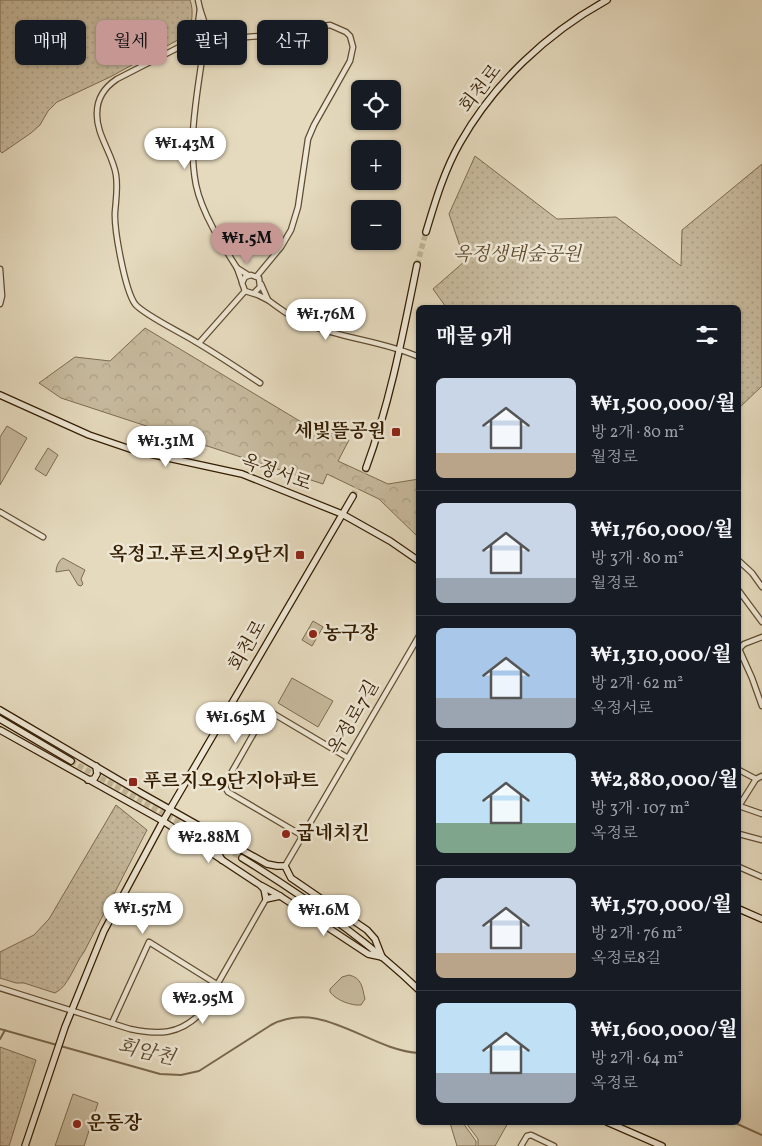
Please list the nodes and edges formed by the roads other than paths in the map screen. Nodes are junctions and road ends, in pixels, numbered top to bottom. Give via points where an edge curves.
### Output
1 (198, 0) edge
2 (607, 0) edge
3 (200, 9) junction
4 (198, 20) edge
5 (204, 20) edge
6 (247, 37) edge
7 (177, 51) edge
8 (201, 65) edge
9 (426, 232) tunnel mouth
10 (417, 265) tunnel mouth
11 (237, 268) junction
12 (0, 269) edge
13 (248, 275) junction
14 (257, 276) junction
15 (1, 283) edge
16 (242, 283) junction
17 (261, 284) junction
18 (245, 291) junction
19 (254, 293) junction
20 (268, 300) junction
21 (0, 304) edge
22 (199, 343) junction
23 (400, 349) junction
24 (416, 356) edge
25 (260, 382) dead end
26 (0, 395) edge
27 (366, 468) tunnel mouth
28 (352, 496) tunnel mouth
29 (0, 512) edge
30 (342, 514) junction
31 (42, 536) dead end
32 (416, 560) edge
33 (741, 563) edge
34 (762, 587) edge
35 (741, 594) edge
36 (762, 622) edge
37 (762, 637) edge
38 (416, 641) edge
39 (741, 647) edge
40 (741, 653) edge
41 (762, 706) edge
42 (0, 710) edge
43 (0, 719) edge
44 (0, 730) edge
45 (348, 758) junction
46 (72, 761) tunnel mouth
47 (95, 765) junction
48 (741, 771) edge
49 (762, 776) edge
50 (756, 779) junction
51 (88, 780) junction
52 (741, 803) edge
53 (741, 807) edge
54 (170, 809) junction
55 (762, 814) edge
56 (163, 822) junction
57 (741, 835) edge
58 (303, 836) junction
59 (762, 840) edge
60 (231, 843) junction
61 (242, 858) tunnel mouth
62 (222, 861) junction
63 (267, 864) junction
64 (285, 866) junction
65 (741, 868) edge
66 (762, 877) edge
67 (290, 878) junction
68 (260, 885) junction
69 (280, 896) junction
70 (266, 899) junction
71 (741, 910) edge
72 (762, 920) edge
73 (382, 957) junction
74 (218, 985) junction
75 (416, 987) edge
76 (0, 988) edge
77 (72, 1010) junction
78 (112, 1023) junction
79 (614, 1125) edge
80 (25, 1146) edge
81 (520, 1146) edge
82 (554, 1146) edge
83 (662, 1146) edge

1 - 3 street
2 - 9 main road, 회천로 via 536,51 493,94 459,144
3 - 4 street
3 - 5 street
6 - 14 street via 330,25 346,32 353,48 308,139 298,207 291,230
7 - 22 street via 109,84 98,103 97,122 116,172 116,223 128,292 140,309
8 - 11 street via 192,148 196,186 212,226
10 - 23 main road
11 - 13 street
11 - 16 street
12 - 15 street
13 - 14 street
13 - 16 street
14 - 17 street
15 - 21 street
16 - 18 street
17 - 19 street
17 - 20 street
18 - 19 street
18 - 22 street
19 - 20 street
20 - 23 street via 290,316 326,331
22 - 25 street
23 - 24 street
23 - 27 main road
26 - 30 main road, 옥정서로 via 89,435 136,451 242,474
28 - 30 main road, 회천로
29 - 31 street
30 - 32 main road, 옥정서로
30 - 54 main road, 회천로
33 - 34 street
35 - 36 street
37 - 39 street
38 - 45 street, 옥정로7길
40 - 41 street
42 - 47 main road
43 - 46 main road
44 - 51 main road
45 - 58 street, 옥정로7길
45 - 58 street via 268,712 230,774 225,785 228,792
47 - 51 main road via 97,774
47 - 54 main road
48 - 50 street
49 - 50 street
50 - 52 street
51 - 56 main road
53 - 55 street
54 - 56 main road, 회천로
54 - 60 main road
56 - 62 main road
56 - 77 main road, 회천로 via 104,931
57 - 59 street
58 - 64 street, 옥정로7길
60 - 62 main road via 224,842 218,846
60 - 63 main road
61 - 73 main road via 301,896
62 - 68 main road
63 - 64 main road
63 - 67 main road
64 - 67 main road
65 - 66 street
67 - 73 main road via 367,930 375,939
68 - 69 main road
68 - 70 main road
69 - 70 main road
69 - 73 main road via 368,954
70 - 74 street
71 - 72 main road
73 - 75 main road
74 - 78 street via 201,1013 174,1031 149,1033
74 - 78 street via 149,942
76 - 77 street
77 - 78 street
77 - 80 main road, 회천로
79 - 83 main road
81 - 82 street via 529,1135

